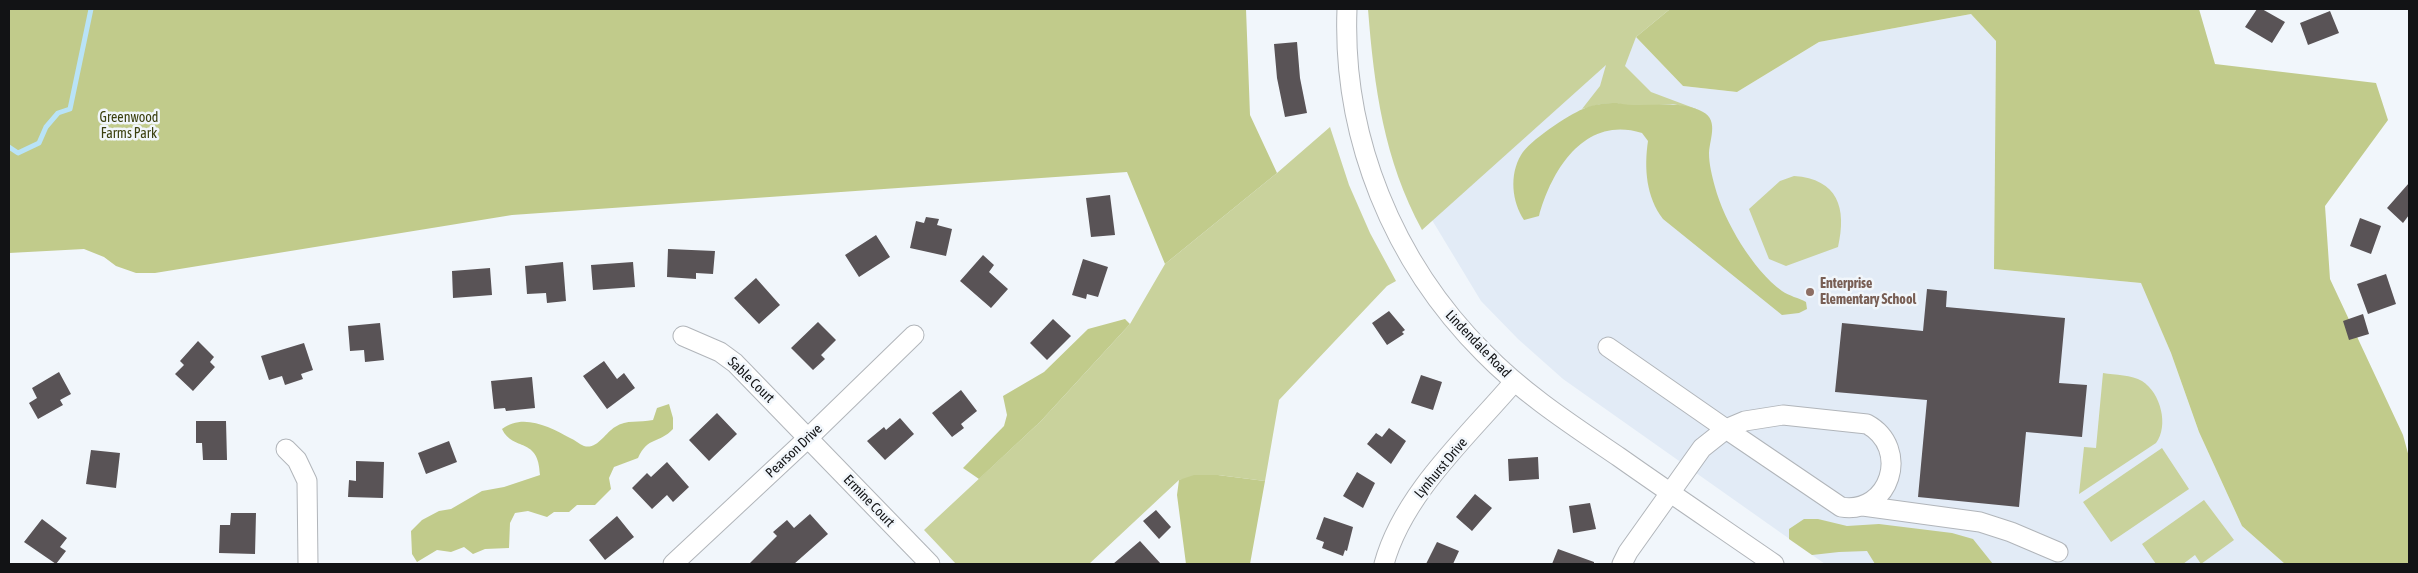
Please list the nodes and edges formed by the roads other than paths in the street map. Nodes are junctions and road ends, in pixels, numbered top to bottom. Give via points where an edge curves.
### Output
1 (1347, 9) edge
2 (914, 335) dead end
3 (684, 336) dead end
4 (1608, 347) dead end
5 (1514, 382) junction
6 (1726, 429) junction
7 (808, 438) junction
8 (286, 449) dead end
9 (1670, 492) junction
10 (1863, 506) junction
11 (2058, 552) dead end
12 (308, 564) edge
13 (672, 564) edge
14 (930, 564) edge
15 (1384, 564) edge
16 (1622, 564) edge
17 (1774, 564) edge

1 - 5 street, Lindendale Road via 1350,89 1366,159 1381,202 1412,262 1436,298 1471,340
2 - 7 street, Pearson Drive
3 - 7 street, Sable Court via 720,352 735,363
4 - 6 street
5 - 9 street, Lindendale Road
5 - 15 street, Lynhurst Drive via 1415,497
6 - 9 street via 1702,448
6 - 10 street via 1836,504 1852,509
6 - 10 street via 1745,421 1783,415 1867,424 1878,430 1890,451 1891,469 1882,492
7 - 13 street, Pearson Drive
7 - 14 street, Ermine Court
8 - 12 street via 307,481
9 - 16 street
9 - 17 street, Lindendale Road
10 - 11 street via 1980,522

